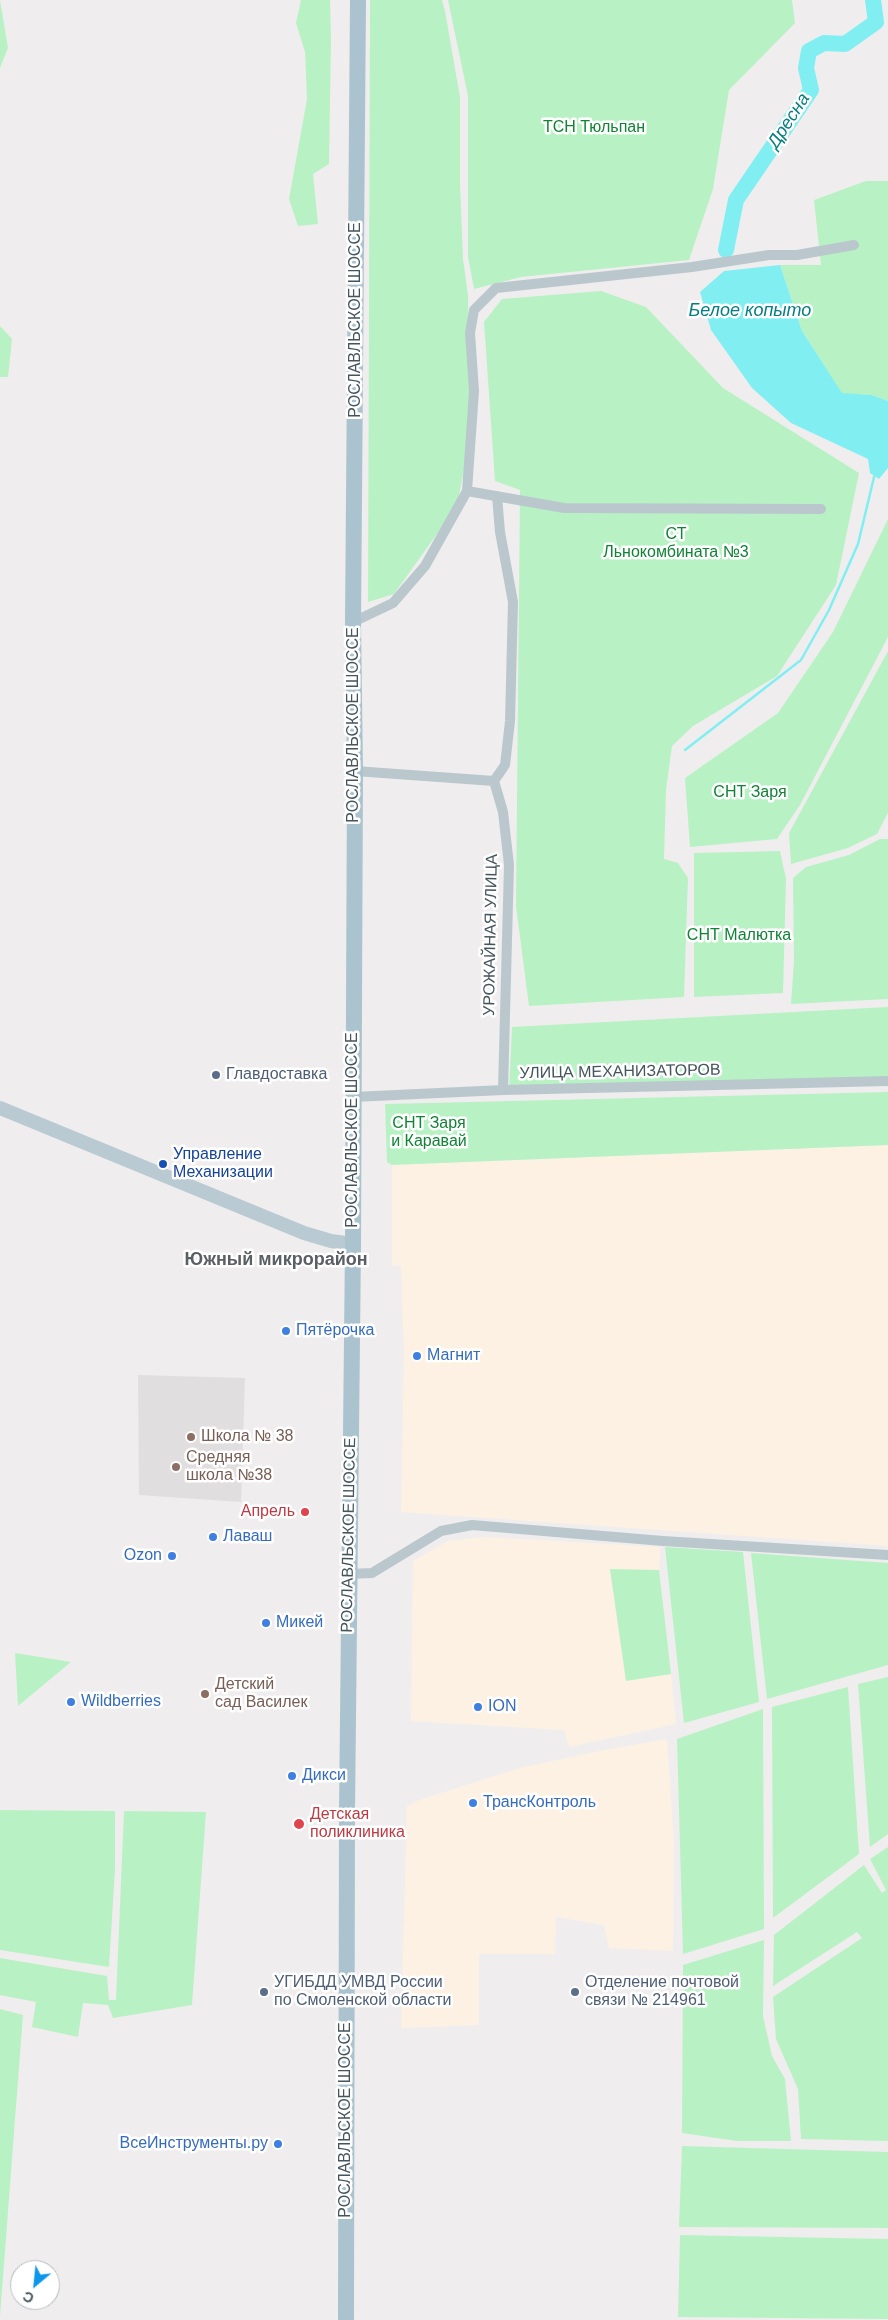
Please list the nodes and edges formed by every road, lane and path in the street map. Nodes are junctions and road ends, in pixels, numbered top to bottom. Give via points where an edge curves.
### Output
1 (358, 0) edge
2 (854, 245) dead end
3 (467, 492) junction
4 (497, 496) junction
5 (820, 509) dead end
6 (353, 622) junction
7 (355, 771) junction
8 (494, 781) junction
9 (888, 1081) edge
10 (503, 1090) junction
11 (354, 1097) junction
12 (0, 1108) edge
13 (353, 1244) junction
14 (888, 1555) edge
15 (349, 1574) junction
16 (346, 2320) edge

1 - 6 main road, РОСЛАВЛЬСКОЕ ШОССЕ
2 - 3 street via 496,288 474,310 470,333 474,391
3 - 4 street
3 - 6 street via 426,566 400,596 393,603
4 - 5 street via 564,508
4 - 8 street via 513,602 510,721 505,765
6 - 7 main road, РОСЛАВЛЬСКОЕ ШОССЕ
7 - 8 street
7 - 11 main road, РОСЛАВЛЬСКОЕ ШОССЕ
8 - 10 street, УРОЖАЙНАЯ УЛИЦА via 503,812 509,865
9 - 10 street, УЛИЦА МЕХАНИЗАТОРОВ
10 - 11 street, УЛИЦА МЕХАНИЗАТОРОВ
11 - 13 main road, РОСЛАВЛЬСКОЕ ШОССЕ
12 - 13 street via 304,1233
13 - 15 main road, РОСЛАВЛЬСКОЕ ШОССЕ
14 - 15 street via 472,1525 440,1531 372,1573
15 - 16 main road, РОСЛАВЛЬСКОЕ ШОССЕ

